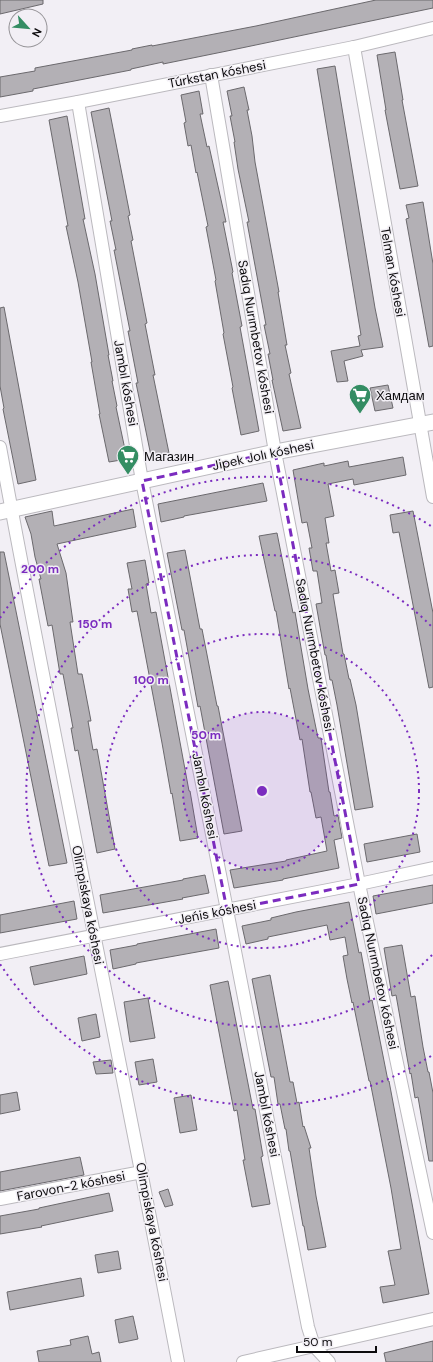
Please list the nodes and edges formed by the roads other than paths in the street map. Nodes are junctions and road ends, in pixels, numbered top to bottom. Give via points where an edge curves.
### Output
1 (433, 28) edge
2 (354, 47) junction
3 (211, 75) junction
4 (78, 102) junction
5 (0, 116) edge
6 (426, 423) edge
7 (0, 447) edge
8 (275, 452) junction
9 (142, 481) junction
10 (433, 497) edge
11 (6, 510) edge
12 (433, 868) edge
13 (359, 884) junction
14 (228, 910) junction
15 (94, 936) junction
16 (0, 954) edge
17 (142, 1172) junction
18 (0, 1199) edge
19 (433, 1233) edge
20 (433, 1319) edge
21 (314, 1346) junction
22 (178, 1362) edge
23 (243, 1362) edge
24 (329, 1362) edge

1 - 2 street, Túrkstan kóshesi
2 - 3 street, Túrkstan kóshesi
2 - 6 street, Telman kóshesi
3 - 4 street, Túrkstan kóshesi
3 - 8 street, Sadıq Nurımbetov kóshesi
4 - 5 street, Túrkstan kóshesi
4 - 9 street, Jambıl kóshesi
6 - 8 street, Jipek Jolı kóshesi
6 - 10 street, Telman kóshesi
7 - 11 street, Olimpiskaya kóshesi
8 - 9 street, Jipek Jolı kóshesi
8 - 13 street, Sadıq Nurımbetov kóshesi
9 - 11 street, Jipek Jolı kóshesi
9 - 14 street, Jambıl kóshesi
11 - 15 street, Olimpiskaya kóshesi
12 - 13 street, Jeńis kóshesi
13 - 14 street, Jeńis kóshesi
13 - 19 street, Sadıq Nurımbetov kóshesi
14 - 15 street, Jeńis kóshesi
14 - 21 street, Jambıl kóshesi via 308,1327
15 - 16 street, Jeńis kóshesi
15 - 17 street, Olimpiskaya kóshesi
17 - 18 street, Farovon-2 kóshesi
17 - 22 street, Olimpiskaya kóshesi
20 - 21 street
21 - 23 street
21 - 24 street

